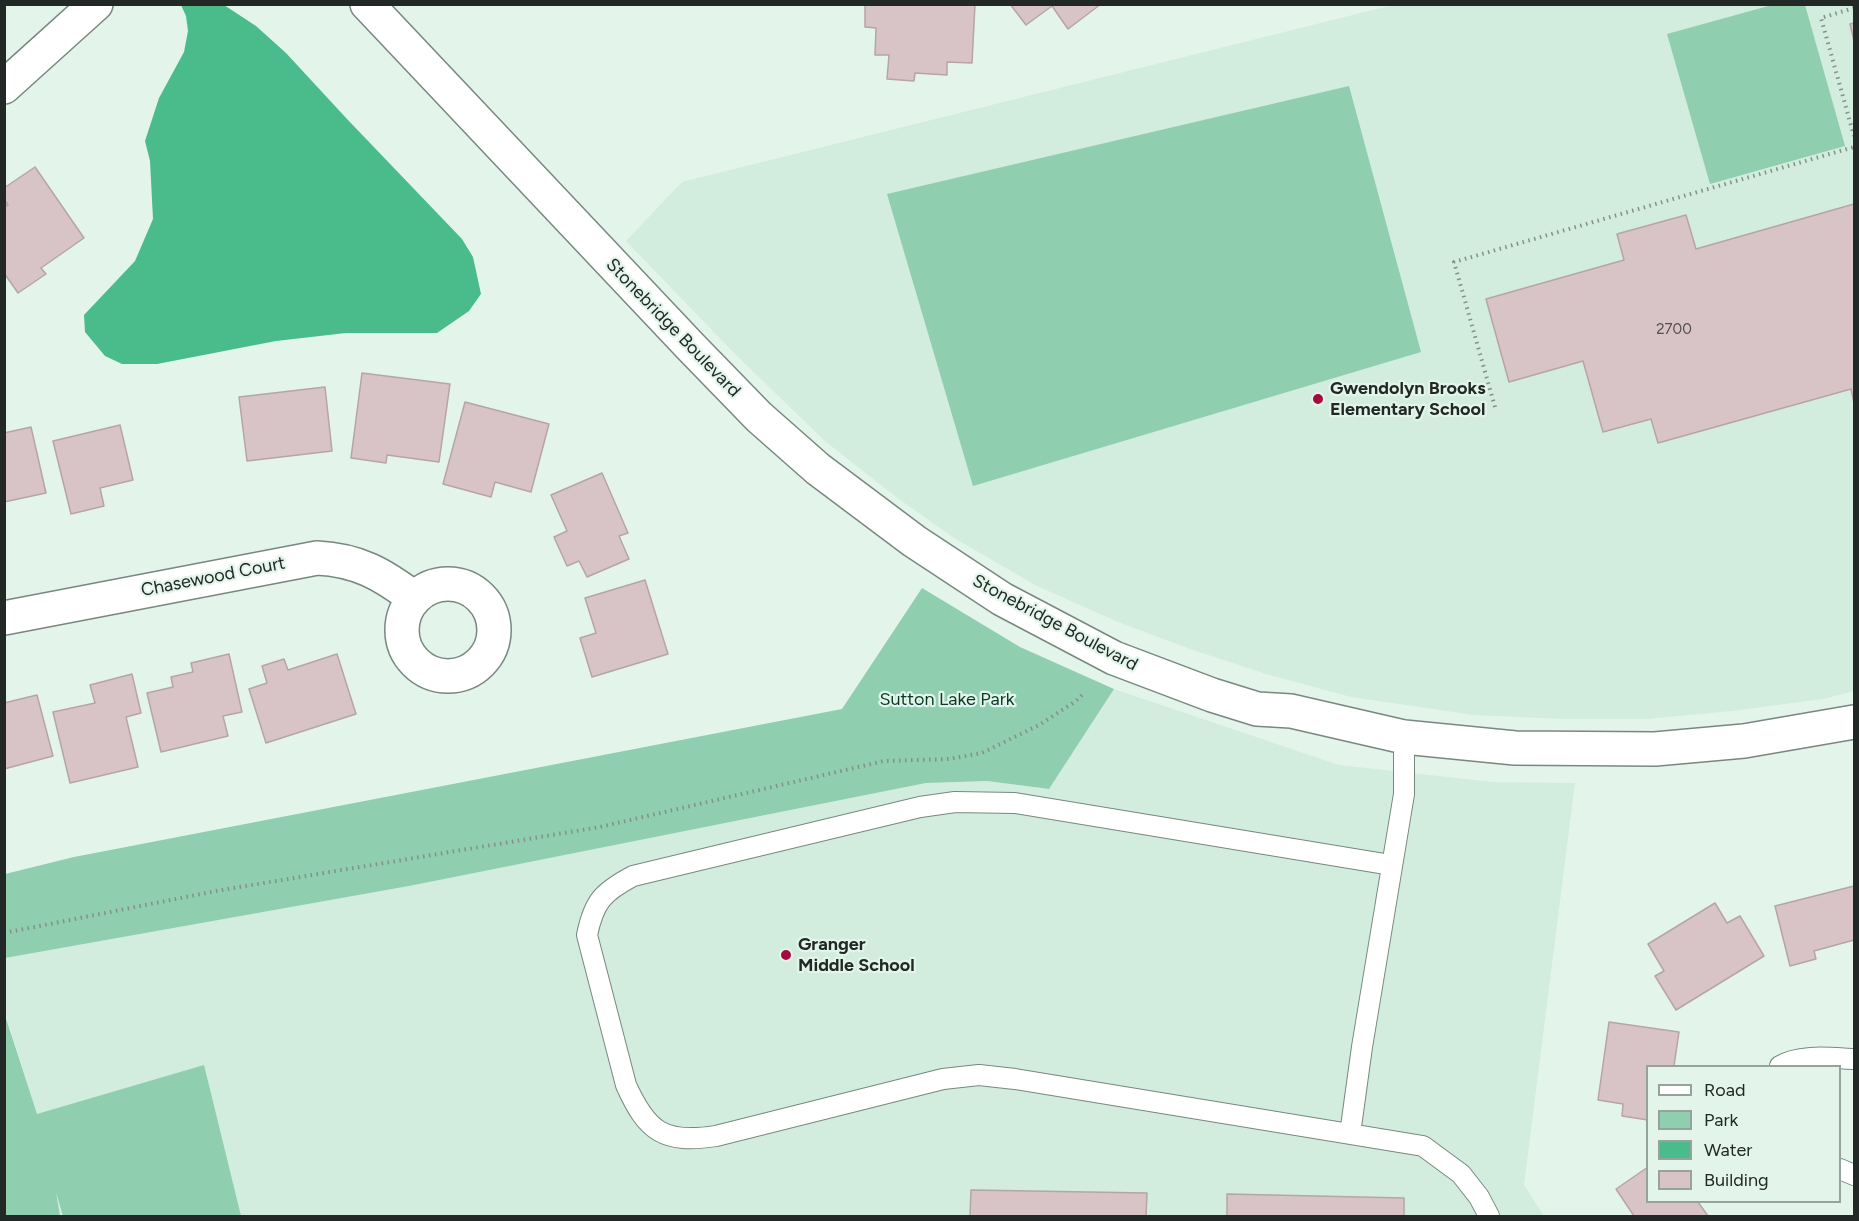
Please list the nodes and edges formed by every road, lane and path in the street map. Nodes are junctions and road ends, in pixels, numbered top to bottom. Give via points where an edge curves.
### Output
1 (96, 4) edge
2 (367, 4) edge
3 (1854, 8) edge
4 (4, 87) edge
5 (1854, 136) edge
6 (1854, 147) edge
7 (1495, 407) dead end
8 (414, 598) dead end
9 (4, 618) edge
10 (1085, 692) dead end
11 (1854, 722) edge
12 (1404, 737) junction
13 (1391, 865) junction
14 (4, 933) edge
15 (1854, 1059) edge
16 (1783, 1065) edge
17 (1350, 1134) junction
18 (1489, 1216) edge

1 - 4 street
2 - 12 street, Stonebridge Boulevard via 759,417 818,469 914,542 1002,598 1114,658 1163,678 1257,709 1291,711
3 - 5 path via 1821,18
6 - 7 path via 1454,262
8 - 9 street, Chasewood Court via 361,565 317,558
10 - 14 path via 1039,725 982,753 949,759 884,761 600,827 216,891
11 - 12 street, Stonebridge Boulevard via 1744,741 1655,749 1515,748
12 - 13 lane via 1404,794
13 - 17 lane
13 - 17 lane via 1015,803 955,802 887,814 633,876 610,889 597,903 587,935 629,1092 649,1124 678,1139 716,1136 943,1079 979,1075
15 - 16 lane via 1802,1059
17 - 18 lane via 1423,1146 1461,1174

